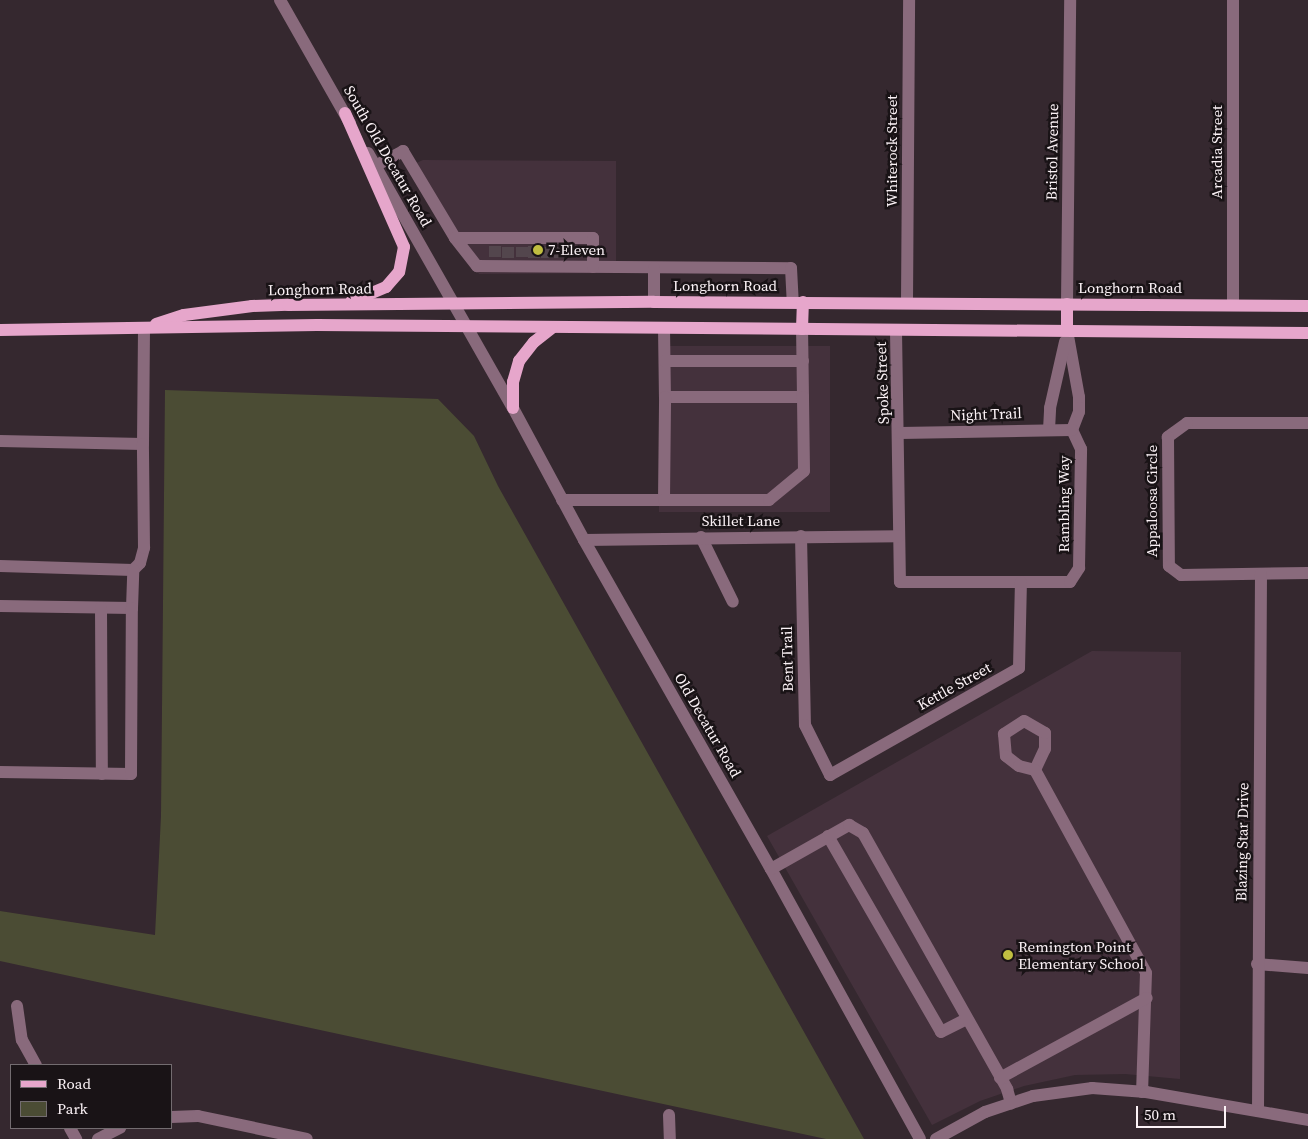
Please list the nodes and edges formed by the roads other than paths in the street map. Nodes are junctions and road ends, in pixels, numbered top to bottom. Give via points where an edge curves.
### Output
1 (280, 0) edge
2 (909, 0) edge
3 (1070, 0) edge
4 (1233, 0) edge
5 (345, 113) junction
6 (375, 166) junction
7 (455, 238) junction
8 (502, 252) junction
9 (547, 252) junction
10 (594, 267) junction
11 (654, 268) junction
12 (654, 302) junction
13 (798, 302) junction
14 (907, 302) junction
15 (346, 304) junction
16 (1067, 304) junction
17 (1233, 304) junction
18 (455, 305) junction
19 (1308, 306) edge
20 (0, 320) edge
21 (467, 327) junction
22 (144, 328) junction
23 (552, 328) junction
24 (664, 328) junction
25 (36, 329) junction
26 (802, 329) junction
27 (0, 330) edge
28 (1067, 330) junction
29 (896, 331) junction
30 (1308, 333) edge
31 (665, 361) junction
32 (803, 361) junction
33 (665, 397) junction
34 (803, 397) junction
35 (513, 408) junction
36 (1308, 423) edge
37 (1049, 430) junction
38 (1072, 430) junction
39 (900, 433) junction
40 (0, 441) edge
41 (143, 444) junction
42 (562, 500) junction
43 (664, 500) junction
44 (802, 536) junction
45 (899, 536) junction
46 (701, 537) junction
47 (584, 540) junction
48 (0, 566) edge
49 (133, 570) junction
50 (1308, 573) edge
51 (1261, 574) junction
52 (1021, 582) junction
53 (733, 602) dead end
54 (0, 606) edge
55 (101, 608) junction
56 (132, 608) junction
57 (1035, 770) dead end
58 (0, 772) edge
59 (102, 774) junction
60 (830, 775) joint
61 (828, 836) junction
62 (771, 868) junction
63 (1257, 964) junction
64 (1308, 968) edge
65 (1147, 998) junction
66 (17, 1006) dead end
67 (966, 1019) junction
68 (35, 1064) edge
69 (1000, 1078) junction
70 (1142, 1092) junction
71 (1011, 1103) junction
72 (1258, 1111) junction
73 (669, 1115) dead end
74 (172, 1117) edge
75 (1308, 1120) edge
76 (118, 1129) edge
77 (98, 1139) edge
78 (307, 1139) edge
79 (670, 1139) edge
80 (920, 1139) edge
81 (936, 1139) edge

1 - 5 street, South Old Decatur Road
2 - 14 street, Whiterock Street
3 - 16 street, Bristol Avenue
4 - 17 street, Arcadia Street
5 - 6 street, South Old Decatur Road
5 - 15 main road via 404,247 399,272 386,286
6 - 7 street via 403,151
6 - 18 street, South Old Decatur Road
7 - 8 street
7 - 8 street via 477,266
8 - 9 street
8 - 9 street
9 - 10 street
9 - 10 street via 593,238
10 - 11 street
11 - 12 street
11 - 13 street via 791,268
12 - 13 main road, Longhorn Road
12 - 18 main road, Longhorn Road
13 - 14 main road, Longhorn Road
13 - 26 main road
14 - 16 main road, Longhorn Road
15 - 18 main road, Longhorn Road
15 - 22 main road, Longhorn Road via 252,306 184,315
16 - 17 main road, Longhorn Road
16 - 28 main road
17 - 19 main road, Longhorn Road
18 - 21 street, South Old Decatur Road
20 - 25 main road, Longhorn Road
21 - 22 main road, Longhorn Road
21 - 23 main road, Longhorn Road
21 - 35 street, Old Decatur Road
22 - 25 main road, Longhorn Road
22 - 41 street
23 - 24 main road, Longhorn Road
23 - 35 main road via 534,342 519,361 513,382
24 - 26 main road, Longhorn Road
24 - 31 street
25 - 27 main road, Longhorn Road
26 - 29 main road, Longhorn Road
26 - 32 street
28 - 29 main road, Longhorn Road
28 - 30 main road, Longhorn Road
28 - 37 street via 1050,408
28 - 38 street via 1079,397 1079,412
29 - 39 street, Spoke Street
31 - 32 street
31 - 33 street
32 - 34 street
33 - 34 street
33 - 43 street
34 - 43 street via 804,471 769,500
35 - 42 street, Old Decatur Road
36 - 51 street, Appaloosa Circle via 1187,423 1168,437 1169,566 1181,574
37 - 38 street, Night Trail
37 - 39 street, Night Trail
38 - 52 street, Rambling Way via 1080,449 1079,568 1070,582
39 - 45 street, Spoke Street
40 - 41 street
41 - 49 street via 144,548 140,563
42 - 43 street
42 - 47 street, Old Decatur Road
44 - 45 street, Skillet Lane
44 - 46 street, Skillet Lane
44 - 60 street, Bent Trail via 805,725
45 - 52 street, Rambling Way via 900,582
46 - 47 street, Skillet Lane
46 - 53 street
47 - 62 street, Old Decatur Road
48 - 49 street
49 - 56 street
50 - 51 street, Appaloosa Circle
51 - 63 street, Blazing Star Drive
52 - 60 street, Kettle Street via 1019,668
54 - 55 street
55 - 56 street
55 - 59 street
56 - 59 street via 131,774
57 - 65 street via 1146,973
58 - 59 street
61 - 62 street
61 - 67 street via 850,825 863,833
61 - 67 street via 941,1032
62 - 80 street, Old Decatur Road
63 - 64 street
63 - 72 street, Blazing Star Drive
65 - 69 street
65 - 70 street
66 - 68 street via 22,1040
67 - 69 street
69 - 71 street
70 - 71 street via 1092,1088 1033,1096
70 - 72 street
71 - 81 street via 985,1112
72 - 75 street
73 - 79 street
74 - 78 street via 198,1116
76 - 77 street

